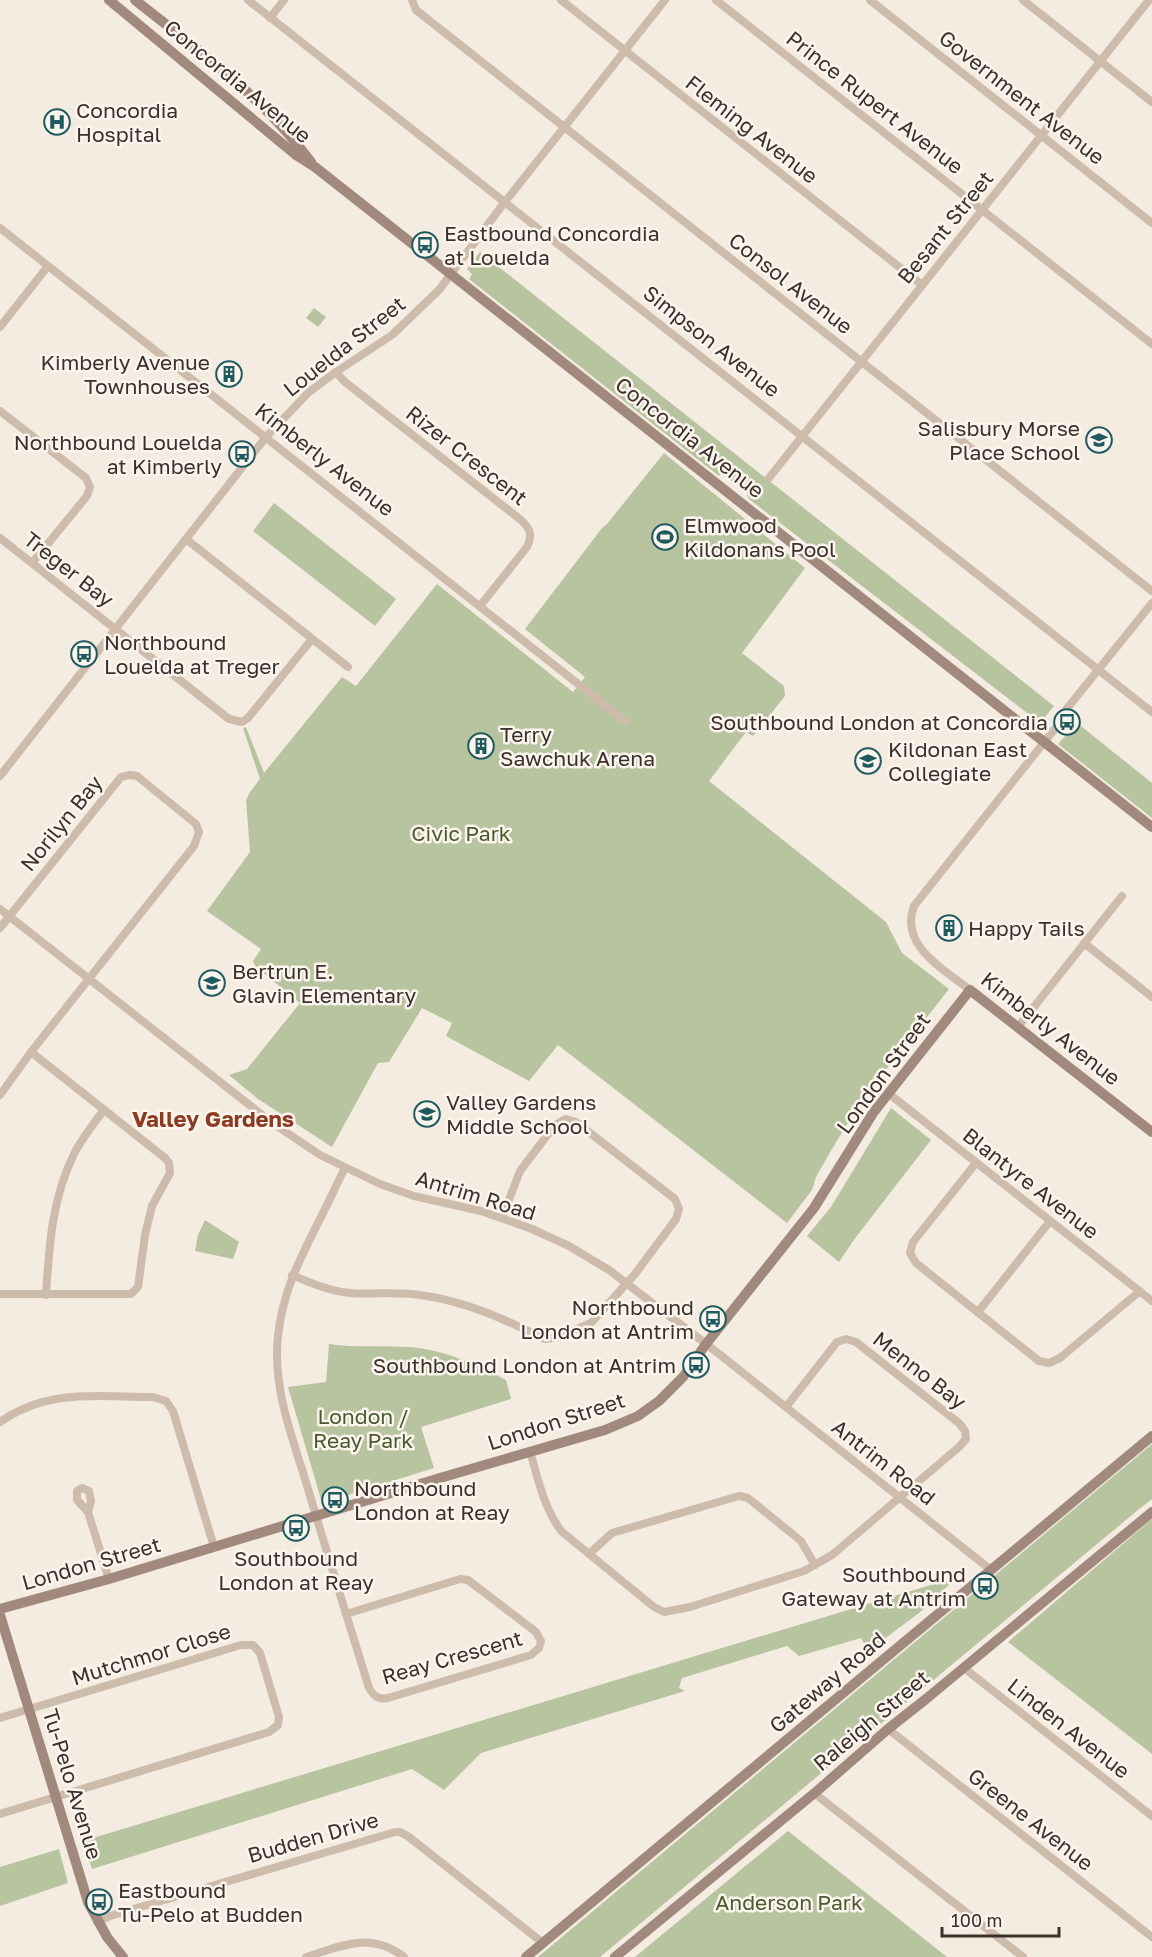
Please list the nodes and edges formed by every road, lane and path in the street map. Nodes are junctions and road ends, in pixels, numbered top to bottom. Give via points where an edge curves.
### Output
1 (109, 0) edge
2 (135, 0) edge
3 (248, 0) edge
4 (284, 0) edge
5 (412, 0) edge
6 (561, 0) edge
7 (664, 0) edge
8 (716, 0) edge
9 (870, 0) edge
10 (1023, 0) edge
11 (1149, 0) edge
12 (270, 18) junction
13 (624, 51) junction
14 (1100, 61) junction
15 (1152, 102) edge
16 (565, 127) junction
17 (1042, 136) junction
18 (315, 167) junction
19 (504, 202) junction
20 (981, 209) junction
21 (1152, 223) edge
22 (0, 228) edge
23 (48, 266) junction
24 (451, 273) junction
25 (922, 285) junction
26 (0, 327) edge
27 (1152, 344) edge
28 (861, 361) junction
29 (336, 372) junction
30 (0, 411) edge
31 (802, 435) junction
32 (266, 437) junction
33 (769, 478) dead end
34 (0, 538) edge
35 (186, 539) junction
36 (32, 563) junction
37 (1152, 591) edge
38 (1152, 603) edge
39 (480, 606) junction
40 (115, 629) junction
41 (312, 639) junction
42 (348, 667) dead end
43 (1099, 670) junction
44 (1152, 712) edge
45 (625, 721) dead end
46 (1045, 741) junction
47 (0, 776) edge
48 (1152, 827) edge
49 (1122, 896) dead end
50 (0, 909) edge
51 (9, 917) junction
52 (0, 928) edge
53 (1084, 943) junction
54 (89, 979) junction
55 (970, 990) junction
56 (1152, 997) edge
57 (1018, 1027) junction
58 (31, 1052) junction
59 (888, 1093) junction
60 (0, 1095) edge
61 (104, 1110) junction
62 (1152, 1132) edge
63 (976, 1163) junction
64 (345, 1168) junction
65 (502, 1218) junction
66 (1050, 1221) junction
67 (292, 1275) junction
68 (626, 1282) junction
69 (1140, 1291) junction
70 (0, 1294) edge
71 (46, 1295) junction
72 (1152, 1300) edge
73 (978, 1312) junction
74 (706, 1344) junction
75 (786, 1407) junction
76 (0, 1422) edge
77 (1152, 1436) edge
78 (530, 1451) junction
79 (899, 1497) junction
80 (88, 1512) dead end
81 (1152, 1512) edge
82 (316, 1516) junction
83 (213, 1547) junction
84 (589, 1554) junction
85 (815, 1565) junction
86 (991, 1570) junction
87 (109, 1578) junction
88 (0, 1609) edge
89 (346, 1614) junction
90 (0, 1615) edge
91 (964, 1668) junction
92 (30, 1709) junction
93 (0, 1718) edge
94 (888, 1729) junction
95 (814, 1793) junction
96 (55, 1797) junction
97 (0, 1814) edge
98 (1152, 1816) edge
99 (97, 1922) junction
100 (1152, 1937) edge
101 (543, 1943) junction
102 (123, 1957) edge
103 (306, 1957) edge
104 (404, 1957) edge
105 (526, 1957) edge
106 (615, 1957) edge
107 (1023, 1957) edge

1 - 18 street, Concordia Avenue
2 - 18 street, Concordia Avenue via 243,86
3 - 12 street, Simpson Avenue
4 - 12 street
5 - 16 street, Consol Avenue via 416,10
6 - 13 street, Fleming Avenue
7 - 13 street, Louelda Street
8 - 20 street, Prince Rupert Avenue
9 - 17 street, Government Avenue
10 - 14 street
11 - 14 street, Besant Street
12 - 19 street, Simpson Avenue
13 - 16 street, Louelda Street
13 - 25 street, Fleming Avenue
14 - 15 street
14 - 17 street, Besant Street
16 - 19 street, Louelda Street
16 - 28 street, Consol Avenue
17 - 20 street, Besant Street
17 - 21 street, Government Avenue
18 - 24 street, Concordia Avenue
19 - 24 street, Louelda Street
19 - 31 street, Simpson Avenue
20 - 25 street, Besant Street
20 - 27 street, Prince Rupert Avenue
22 - 23 street, Kimberly Avenue
23 - 26 street
23 - 32 street, Kimberly Avenue
24 - 29 street, Louelda Street via 409,321
24 - 46 street, Concordia Avenue
25 - 28 street, Besant Street
28 - 31 street, Besant Street
28 - 37 street, Consol Avenue
29 - 32 street, Louelda Street
29 - 39 street, Rizer Crescent via 530,529 527,547
30 - 36 street via 86,478 90,487 87,496
31 - 33 street, Besant Street
31 - 43 street, Simpson Avenue
32 - 35 street, Louelda Street
32 - 39 street, Kimberly Avenue
34 - 36 street, Treger Bay
35 - 40 street, Louelda Street
35 - 41 street
36 - 40 street, Treger Bay
38 - 43 street
39 - 45 street, Kimberly Avenue
40 - 41 street, Treger Bay via 237,722 248,718
40 - 47 street, Louelda Street
41 - 42 street
43 - 44 street, Simpson Avenue
43 - 46 street
46 - 48 street, Concordia Avenue
46 - 55 street, Kimberly Avenue via 914,906 911,917 917,944
49 - 53 street
50 - 51 street, Antrim Road
51 - 52 street
51 - 54 street, Antrim Road
51 - 54 street, Norilyn Bay via 121,777 137,776 196,824 200,832 194,846
53 - 56 street
53 - 57 street
54 - 58 street
54 - 64 street, Antrim Road via 271,1122
55 - 57 street, Kimberly Avenue
55 - 59 street, London Street
57 - 62 street, Kimberly Avenue
58 - 60 street
58 - 61 street
59 - 63 street, Blantyre Avenue
59 - 74 street, London Street via 814,1208
61 - 71 street via 76,1150 62,1181 52,1226
61 - 71 street via 165,1158 170,1168 148,1220 138,1287 125,1296
63 - 66 street, Blantyre Avenue
63 - 73 street via 913,1242 910,1253 916,1263
64 - 65 street, Antrim Road via 414,1196
64 - 67 street, Reay Crescent
65 - 68 street, Antrim Road via 569,1246
65 - 68 street via 520,1171 555,1125 566,1119 576,1122 678,1204 676,1219
66 - 69 street, Blantyre Avenue
66 - 73 street
67 - 68 street via 342,1292 418,1294 456,1302 546,1339 591,1323
67 - 82 street, Reay Crescent via 278,1336 279,1381
68 - 74 street, Antrim Road
69 - 72 street, Blantyre Avenue
69 - 73 street via 1049,1363 1039,1361
70 - 71 street
74 - 75 street, Antrim Road
74 - 78 street, London Street via 671,1390 638,1416 605,1430
75 - 79 street, Antrim Road
75 - 79 street, Menno Bay via 837,1342 846,1339 856,1342 950,1416 965,1431 966,1439
76 - 83 street via 32,1404 64,1397 153,1397 166,1401 177,1423
77 - 86 street, Gateway Road
78 - 82 street, London Street
78 - 84 street via 551,1517 561,1531
79 - 85 street
79 - 86 street, Antrim Road
80 - 87 street
81 - 91 street, Raleigh Street
82 - 83 street, London Street
82 - 89 street, Reay Crescent
83 - 87 street, London Street
84 - 85 street via 664,1611 690,1607
84 - 85 street via 612,1533 739,1496 748,1498 801,1541
86 - 101 street, Gateway Road
87 - 88 street, London Street
89 - 89 street, Reay Crescent via 460,1579 468,1580 536,1632 541,1641 531,1655 379,1698 369,1688
90 - 92 street, Tu-Pelo Avenue
91 - 94 street, Raleigh Street
91 - 98 street, Linden Avenue
92 - 93 street
92 - 96 street, Tu-Pelo Avenue
92 - 96 street, Mutchmor Close via 241,1645 253,1645 260,1653 279,1713 278,1725 269,1732
94 - 95 street, Raleigh Street
94 - 100 street, Greene Avenue
95 - 106 street, Raleigh Street
95 - 107 street
96 - 97 street
96 - 99 street, Tu-Pelo Avenue
99 - 101 street, Budden Drive via 395,1832 405,1834
99 - 102 street, Tu-Pelo Avenue
101 - 105 street, Gateway Road
103 - 104 street via 367,1941 389,1946

